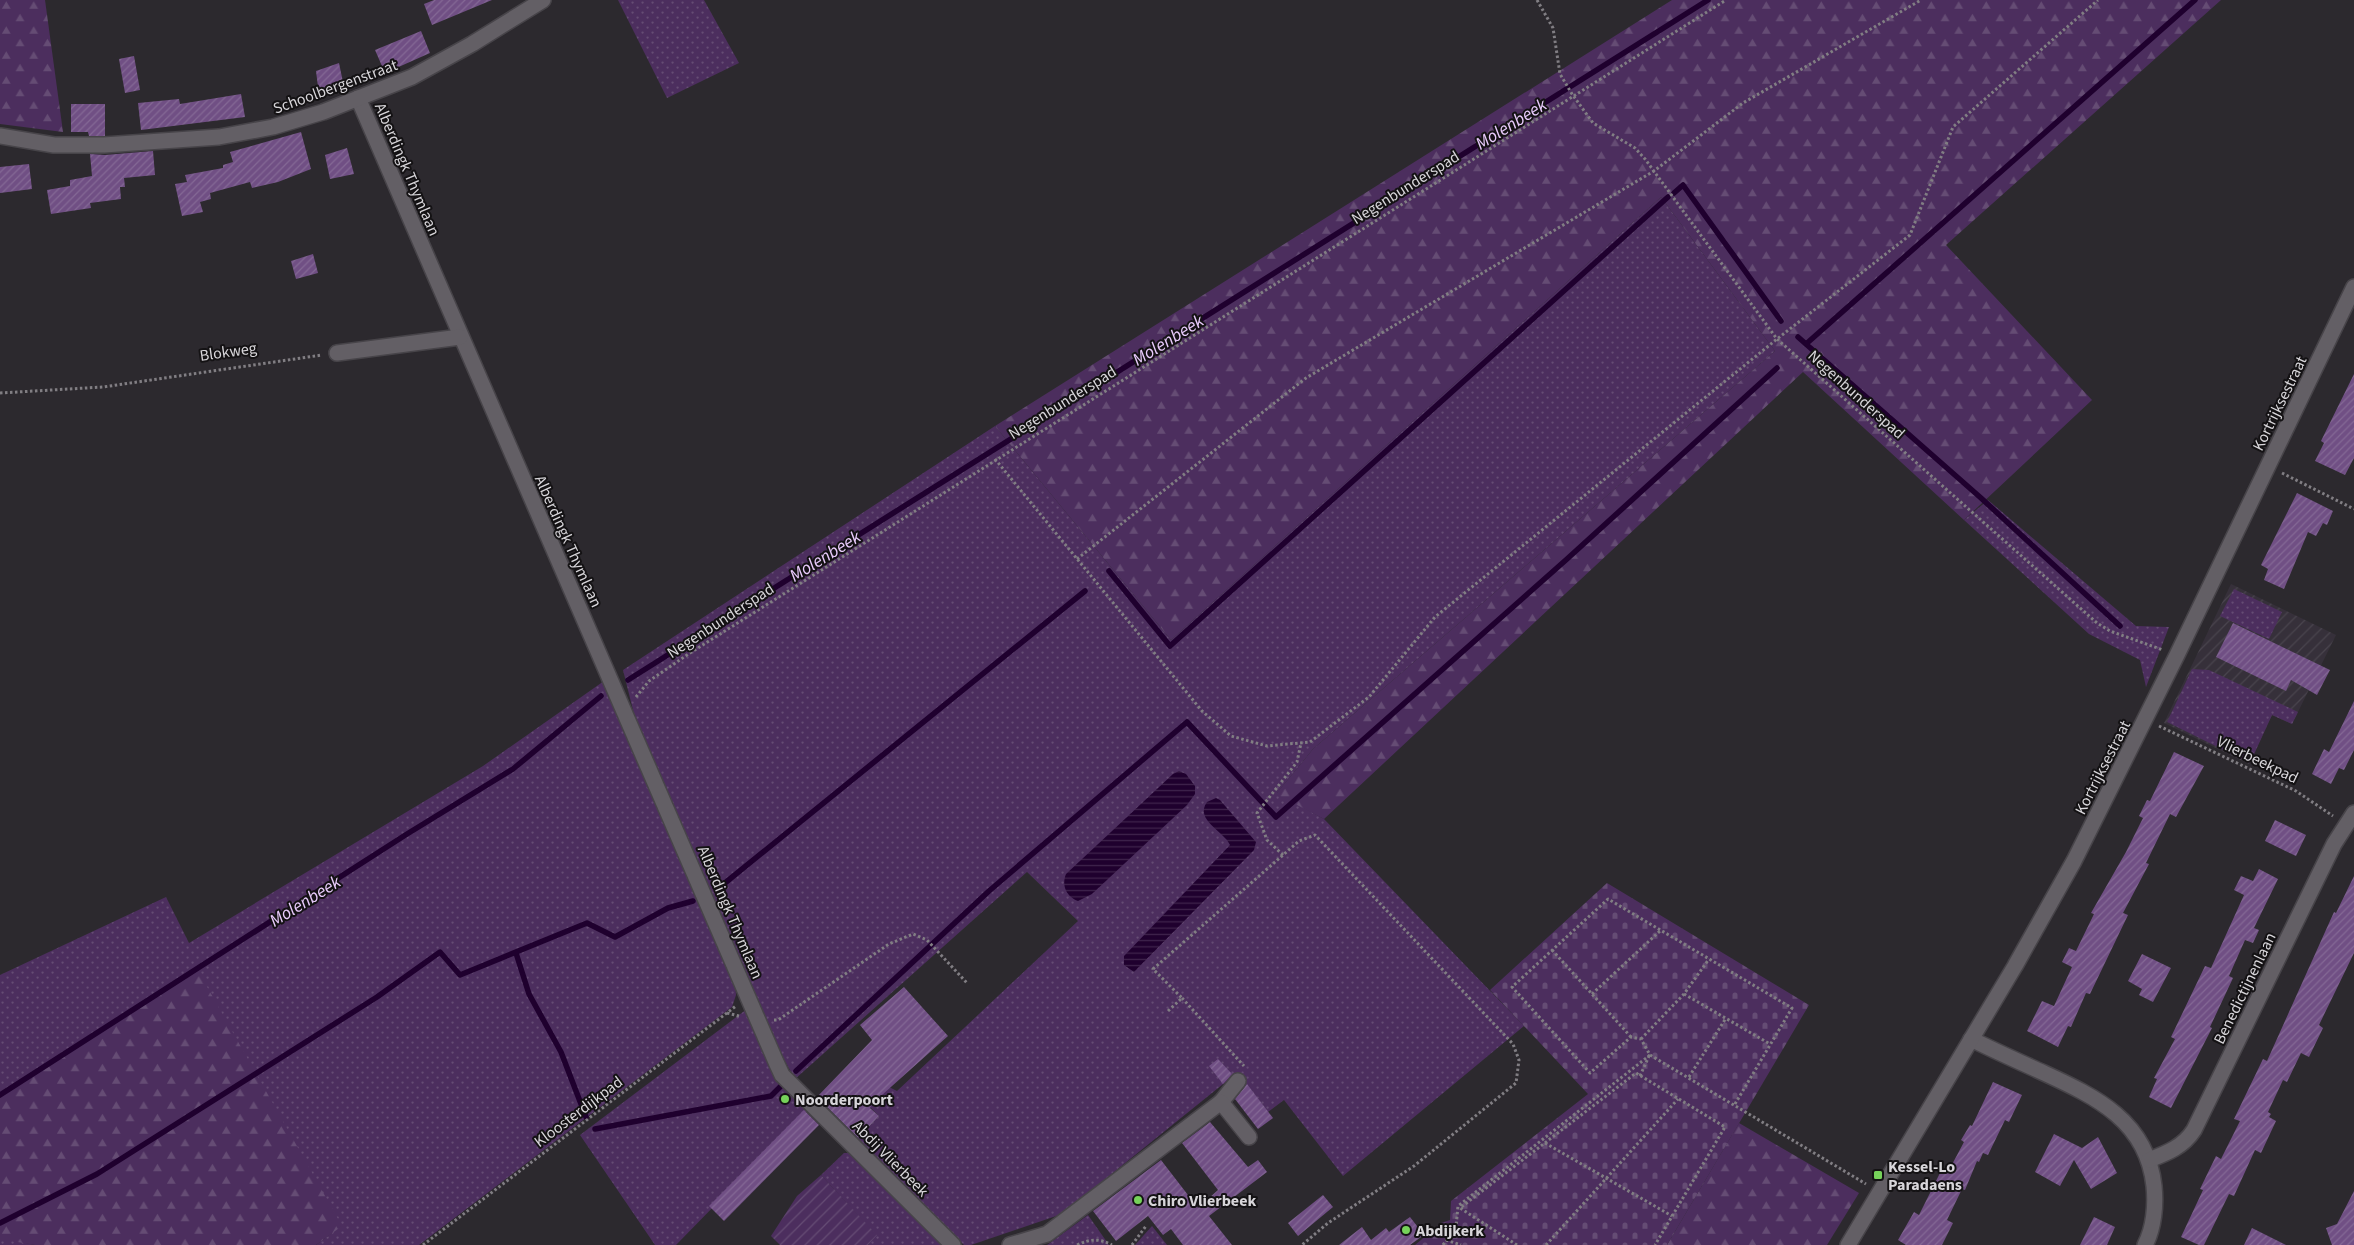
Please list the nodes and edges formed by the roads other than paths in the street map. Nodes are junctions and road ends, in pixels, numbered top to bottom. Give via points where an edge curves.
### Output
1 (543, 0) edge
2 (358, 98) junction
3 (0, 136) edge
4 (2354, 287) edge
5 (460, 337) junction
6 (337, 353) road end
7 (2350, 819) edge
8 (1972, 1039) junction
9 (782, 1074) joint
10 (1238, 1081) road end
11 (1221, 1102) junction
12 (1249, 1138) dead end
13 (2149, 1160) junction
14 (1047, 1234) junction
15 (952, 1245) edge
16 (1010, 1245) edge
17 (1034, 1245) edge
18 (1848, 1245) edge
19 (2145, 1245) edge

1 - 2 street, Schoolbergenstraat via 412,77
2 - 3 street, Schoolbergenstraat via 272,127 219,137 54,145
2 - 5 street, Alberdingk Thymlaan
4 - 8 street, Kortrijksestraat via 2074,861
5 - 6 street
5 - 9 street, Alberdingk Thymlaan
7 - 13 street, Benedictijnenlaan via 2194,1130 2174,1150
8 - 13 street via 2084,1092 2110,1108 2145,1148
8 - 18 street, Kortrijksestraat
9 - 15 street, Abdij Vlierbeek
10 - 11 street
11 - 12 street
11 - 14 street
13 - 19 street via 2155,1206
14 - 16 street
14 - 17 street

